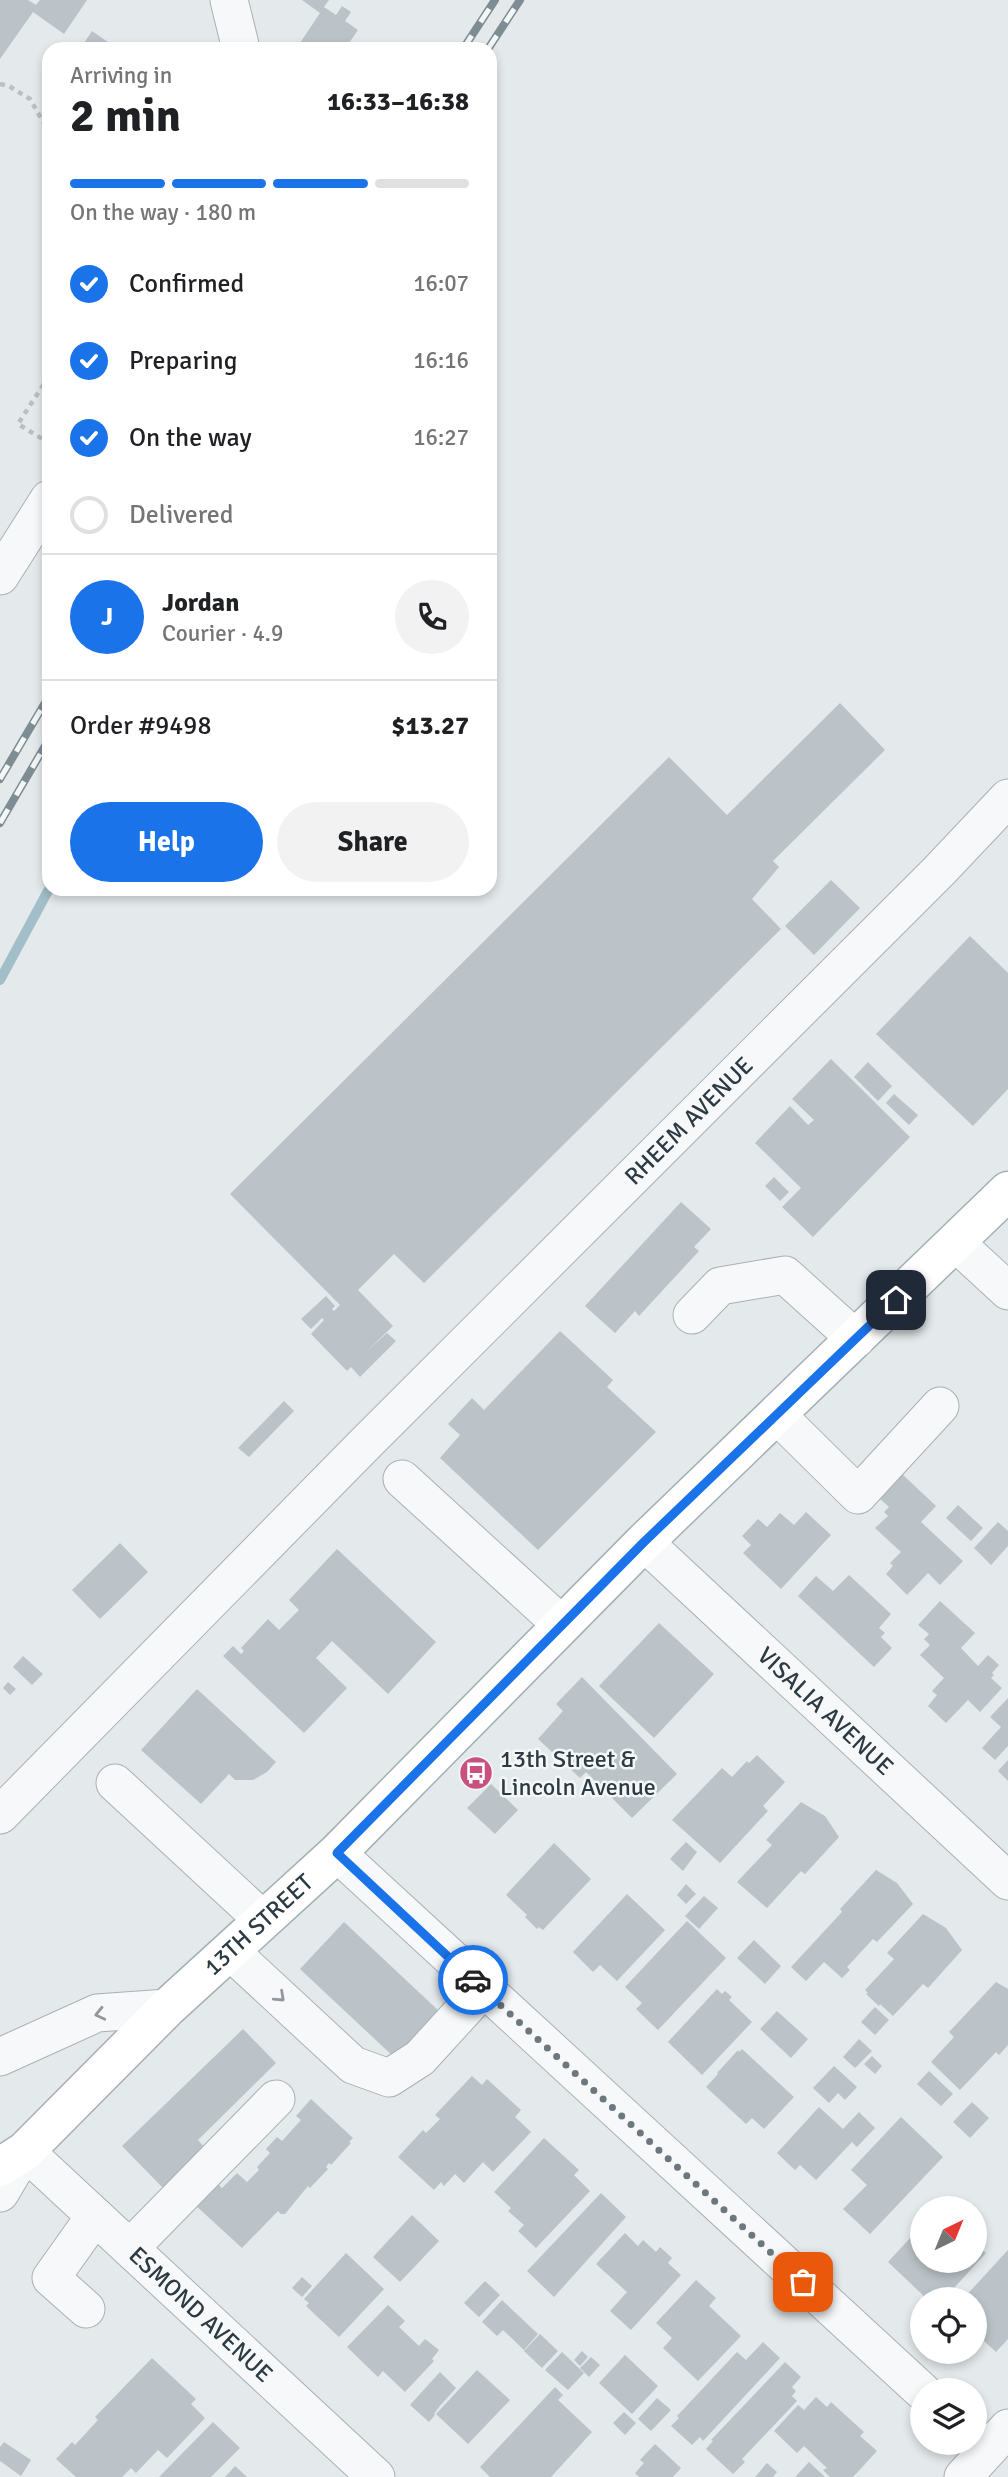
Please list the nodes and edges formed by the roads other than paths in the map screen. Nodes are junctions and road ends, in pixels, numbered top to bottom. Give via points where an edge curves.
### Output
1 (229, 0) edge
2 (239, 42) edge
3 (42, 510) edge
4 (0, 576) edge
5 (1008, 798) edge
6 (1008, 1192) edge
7 (956, 1242) junction
8 (1008, 1291) edge
9 (692, 1315) dead end
10 (856, 1339) junction
11 (940, 1406) dead end
12 (777, 1415) junction
13 (402, 1479) dead end
14 (644, 1542) junction
15 (562, 1625) junction
16 (115, 1783) dead end
17 (0, 1815) edge
18 (337, 1853) junction
19 (1008, 1881) edge
20 (263, 1920) junction
21 (230, 1951) junction
22 (483, 1989) junction
23 (167, 2008) junction
24 (0, 2057) edge
25 (276, 2099) dead end
26 (12, 2159) edge
27 (0, 2193) edge
28 (95, 2216) junction
29 (130, 2248) junction
30 (86, 2309) dead end
31 (910, 2380) edge
32 (995, 2447) edge
33 (376, 2477) edge
34 (963, 2477) edge

1 - 2 street
3 - 4 street
5 - 17 street, RHEEM AVENUE
6 - 7 main road, 13TH STREET
7 - 8 street
7 - 10 main road, 13TH STREET
9 - 10 street via 720,1286 785,1275
10 - 12 main road, 13TH STREET
11 - 12 street via 858,1495
12 - 14 main road, 13TH STREET
13 - 15 street
14 - 15 main road, 13TH STREET
14 - 19 street, VISALIA AVENUE
15 - 18 main road, 13TH STREET
16 - 20 street
18 - 20 main road, 13TH STREET
18 - 22 street
20 - 21 main road, 13TH STREET
21 -> 22 street via 354,2065 389,2078 421,2058
21 - 23 main road, 13TH STREET
22 - 31 street
23 -> 24 street via 97,2013
23 - 26 main road, 13TH STREET
25 - 29 street
26 - 27 street, 13TH STREET
26 - 28 street, ESMOND AVENUE
28 - 29 street, ESMOND AVENUE
28 - 30 street via 51,2278
29 - 33 street, ESMOND AVENUE
32 - 34 street

